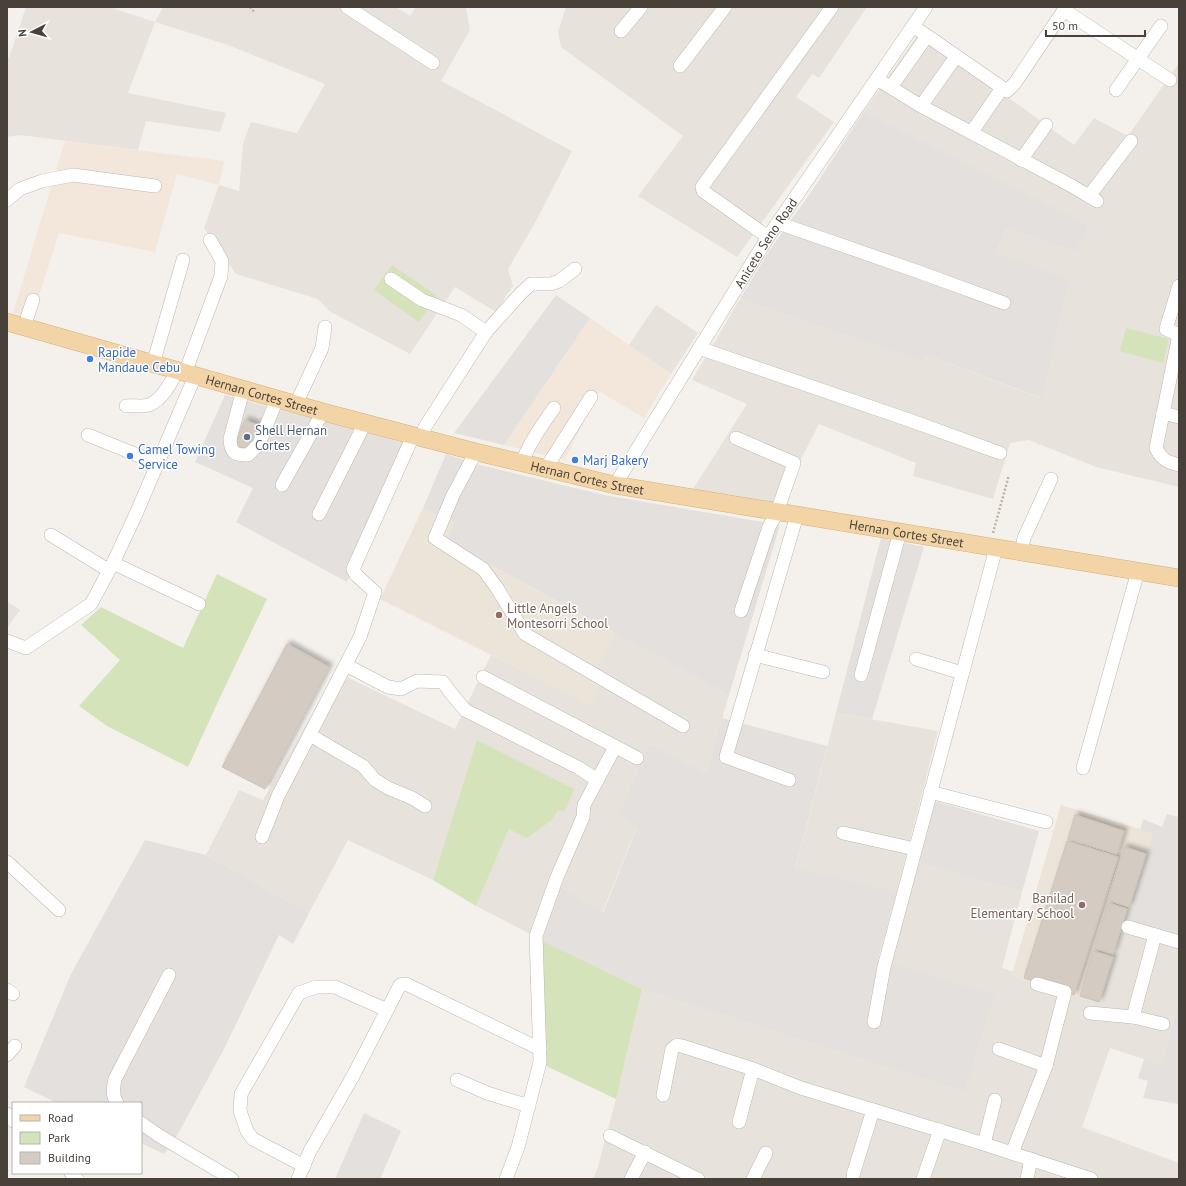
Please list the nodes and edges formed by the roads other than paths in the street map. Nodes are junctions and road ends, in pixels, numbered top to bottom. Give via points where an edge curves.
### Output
1 (347, 7) edge
2 (641, 7) edge
3 (725, 7) edge
4 (832, 7) edge
5 (926, 7) edge
6 (913, 26) junction
7 (1161, 26) dead end
8 (621, 31) dead end
9 (927, 36) dead end
10 (955, 58) dead end
11 (1137, 59) junction
12 (433, 63) dead end
13 (680, 66) dead end
14 (877, 79) junction
15 (1170, 80) dead end
16 (891, 88) junction
17 (1116, 90) dead end
18 (1000, 91) dead end
19 (920, 106) junction
20 (1046, 125) dead end
21 (971, 133) junction
22 (1131, 141) dead end
23 (1020, 160) junction
24 (155, 186) dead end
25 (7, 200) edge
26 (778, 223) junction
27 (768, 237) junction
28 (210, 240) dead end
29 (184, 260) dead end
30 (575, 269) dead end
31 (391, 279) dead end
32 (1178, 291) edge
33 (33, 300) dead end
34 (1004, 303) dead end
35 (7, 322) edge
36 (24, 327) junction
37 (325, 327) dead end
38 (486, 332) junction
39 (1179, 335) edge
40 (699, 348) junction
41 (153, 364) junction
42 (185, 373) junction
43 (1175, 374) edge
44 (243, 390) junction
45 (591, 397) dead end
46 (277, 399) junction
47 (296, 404) junction
48 (126, 406) dead end
49 (554, 408) dead end
50 (323, 412) junction
51 (1163, 413) junction
52 (1179, 417) edge
53 (365, 423) junction
54 (88, 434) dead end
55 (417, 437) junction
56 (736, 438) dead end
57 (476, 452) junction
58 (1000, 453) dead end
59 (522, 462) junction
60 (157, 463) junction
61 (1179, 465) edge
62 (546, 468) junction
63 (1051, 479) dead end
64 (282, 485) dead end
65 (615, 485) junction
66 (777, 512) junction
67 (319, 514) dead end
68 (797, 515) junction
69 (900, 532) junction
70 (50, 535) dead end
71 (993, 547) junction
72 (1020, 552) junction
73 (110, 567) junction
74 (1138, 571) junction
75 (1179, 578) edge
76 (199, 604) dead end
77 (741, 612) dead end
78 (7, 641) edge
79 (755, 655) junction
80 (916, 659) dead end
81 (346, 665) junction
82 (823, 672) dead end
83 (962, 673) junction
84 (861, 675) dead end
85 (483, 678) dead end
86 (683, 726) dead end
87 (310, 735) junction
88 (615, 746) junction
89 (637, 758) dead end
90 (1083, 768) dead end
91 (597, 780) junction
92 (789, 780) dead end
93 (930, 792) junction
94 (425, 806) dead end
95 (1046, 822) dead end
96 (844, 834) dead end
97 (262, 837) dead end
98 (915, 849) junction
99 (7, 862) edge
100 (59, 910) dead end
101 (1128, 926) dead end
102 (1154, 935) junction
103 (1179, 942) edge
104 (170, 975) dead end
105 (1037, 984) dead end
106 (387, 1010) junction
107 (1090, 1013) dead end
108 (1133, 1017) junction
109 (874, 1022) dead end
110 (1163, 1024) dead end
111 (540, 1049) junction
112 (999, 1049) dead end
113 (1046, 1066) junction
114 (753, 1069) junction
115 (457, 1080) dead end
116 (663, 1095) dead end
117 (995, 1100) dead end
118 (116, 1102) edge
119 (529, 1106) junction
120 (873, 1110) junction
121 (739, 1122) dead end
122 (142, 1124) edge
123 (940, 1130) junction
124 (610, 1136) dead end
125 (984, 1144) junction
126 (645, 1152) junction
127 (766, 1153) dead end
128 (1012, 1153) junction
129 (1031, 1159) junction
130 (304, 1166) junction
131 (853, 1175) dead end
132 (232, 1179) edge
133 (298, 1179) edge
134 (506, 1179) edge
135 (631, 1179) edge
136 (698, 1179) edge
137 (753, 1179) edge
138 (924, 1179) edge
139 (1027, 1179) edge
140 (1091, 1179) edge

1 - 12 street
2 - 8 street
3 - 13 street
4 - 27 street via 702,187 703,191
5 - 6 street, Aniceto Seno Road
6 - 11 street via 1007,91 1064,10
6 - 14 street, Aniceto Seno Road
7 - 11 street
9 - 16 street
10 - 19 street
11 - 15 street
11 - 17 street
14 - 16 street
14 - 26 street, Aniceto Seno Road
16 - 19 street
18 - 21 street
19 - 21 street
20 - 23 street
21 - 23 street
22 - 23 street via 1093,199
24 - 25 street via 73,174 20,189
26 - 27 street, Aniceto Seno Road
26 - 34 street
27 - 40 street, Aniceto Seno Road
28 - 42 street via 222,261 221,276
29 - 41 street
30 - 38 street via 551,284 528,286
31 - 38 street via 422,300 461,314
32 - 39 street via 1166,329
33 - 36 street
35 - 36 main road, Hernan Cortes Street
36 - 41 main road, Hernan Cortes Street
37 - 47 street via 322,348
38 - 55 street
39 - 43 street
40 - 58 street
40 - 65 street, Aniceto Seno Road
41 - 42 main road, Hernan Cortes Street
42 - 44 main road, Hernan Cortes Street
42 - 48 street via 148,405
42 - 60 street
43 - 51 street
44 - 46 main road, Hernan Cortes Street
44 - 46 street via 230,439 230,447 237,454 248,455 259,444
45 - 62 street
46 - 47 main road, Hernan Cortes Street
47 - 50 main road, Hernan Cortes Street
49 - 59 street via 536,433
50 - 53 main road, Hernan Cortes Street
50 - 64 street
51 - 52 street
51 - 61 street via 1156,448 1167,462
53 - 55 main road, Hernan Cortes Street
53 - 67 street
54 - 60 street
55 - 57 main road, Hernan Cortes Street
55 - 81 street via 353,569 356,576 375,592 360,637
56 - 66 street via 794,463
57 - 59 main road, Hernan Cortes Street
57 - 86 street via 453,495 435,538 483,569 525,634
59 - 62 main road, Hernan Cortes Street
60 - 73 street
62 - 65 main road, Hernan Cortes Street
63 - 72 street
65 - 66 main road, Hernan Cortes Street
66 - 68 main road, Hernan Cortes Street
66 - 77 street via 769,527
68 - 69 main road, Hernan Cortes Street
68 - 79 street
69 - 71 main road, Hernan Cortes Street
69 - 84 street
70 - 73 street
71 - 72 main road, Hernan Cortes Street
71 - 83 street
72 - 74 main road, Hernan Cortes Street
73 - 76 street
73 - 78 street via 91,604 26,648
74 - 75 main road, Hernan Cortes Street
74 - 90 street
79 - 82 street
79 - 92 street via 726,757
80 - 83 street
81 - 87 street
81 - 91 street via 388,687 401,689 417,681 443,682 464,710 579,768
83 - 93 street
85 - 88 street
87 - 94 street via 363,766 388,788
87 - 97 street via 278,796
88 - 89 street
88 - 91 street
91 - 111 street via 584,805 582,817 536,936
93 - 95 street
93 - 98 street
96 - 98 street
98 - 109 street via 884,967
99 - 100 street
101 - 102 street
102 - 103 street
102 - 108 street
104 - 118 street via 115,1079 113,1090
105 - 113 street via 1065,992
106 - 111 street via 400,985 406,984
106 - 130 street
106 - 130 street via 335,987 316,987 299,993 241,1094 240,1111 246,1131 253,1139
107 - 108 street
108 - 110 street
111 - 119 street via 540,1062
112 - 113 street
113 - 128 street
114 - 116 street via 677,1045 672,1049
114 - 120 street via 801,1088
114 - 121 street
115 - 119 street via 487,1093
117 - 125 street
119 - 134 street
120 - 123 street
120 - 131 street
122 - 132 street
123 - 125 street
123 - 138 street
124 - 126 street
125 - 128 street
126 - 135 street
126 - 136 street
127 - 137 street
128 - 129 street
129 - 139 street
129 - 140 street
130 - 133 street

